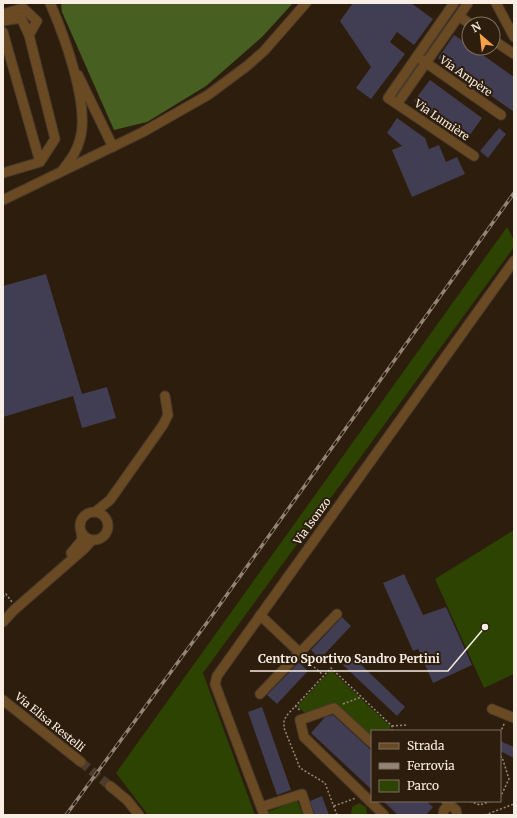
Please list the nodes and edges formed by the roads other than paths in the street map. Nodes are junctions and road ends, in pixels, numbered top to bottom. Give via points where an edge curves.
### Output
1 (306, 3) edge
2 (468, 3) edge
3 (498, 4) edge
4 (51, 5) edge
5 (453, 5) edge
6 (3, 14) edge
7 (460, 15) junction
8 (3, 21) edge
9 (3, 32) edge
10 (29, 35) junction
11 (514, 37) edge
12 (501, 44) edge
13 (513, 51) edge
14 (417, 57) junction
15 (71, 61) junction
16 (426, 63) junction
17 (397, 104) junction
18 (501, 115) dead end
19 (113, 148) junction
20 (474, 156) dead end
21 (40, 162) junction
22 (3, 173) edge
23 (60, 173) junction
24 (3, 200) edge
25 (514, 260) edge
26 (165, 396) dead end
27 (110, 500) junction
28 (95, 512) junction
29 (106, 520) junction
30 (81, 530) junction
31 (92, 540) junction
32 (3, 612) edge
33 (337, 614) dead end
34 (260, 615) junction
35 (3, 622) edge
36 (300, 653) junction
37 (260, 694) dead end
38 (4, 700) edge
39 (492, 709) dead end
40 (511, 717) edge
41 (371, 742) edge
42 (81, 762) tunnel mouth
43 (110, 786) tunnel mouth
44 (371, 802) edge
45 (371, 802) edge
46 (448, 802) edge
47 (262, 811) edge
48 (140, 815) edge
49 (309, 815) edge
50 (384, 815) edge
51 (443, 815) edge
52 (458, 815) edge

1 - 19 street via 264,51 230,80 171,118
2 - 7 street
3 - 11 street
4 - 15 street
5 - 7 street
5 - 14 street
6 - 10 street via 23,8 37,21
7 - 16 street
8 - 10 street via 21,18
9 - 21 street
10 - 21 street via 55,139
12 - 13 street
14 - 16 street, Via Ampère
14 - 17 street via 388,98
15 - 19 street
15 - 23 street via 80,98 82,126 75,154
16 - 17 street
16 - 18 street, Via Ampère
17 - 20 street, Via Lumière
19 - 23 street
21 - 22 street
23 - 24 street
25 - 34 street, Via Isonzo
26 - 27 street via 168,415 163,425
27 - 28 street
27 - 29 street
28 - 29 street via 104,516
28 - 30 street via 90,512 83,518 80,522
29 - 31 street via 104,536
30 - 31 street via 85,537
30 - 32 street via 82,540 76,549
31 - 35 street
33 - 36 street
34 - 36 street
34 - 47 street, Via Isonzo via 217,676 215,684
36 - 37 street
38 - 42 street, Via Elisa Restelli
39 - 40 street
41 - 44 street via 334,708 300,720 304,737
43 - 48 street
45 - 50 street
46 - 51 street
46 - 52 street
47 - 49 street via 302,794

